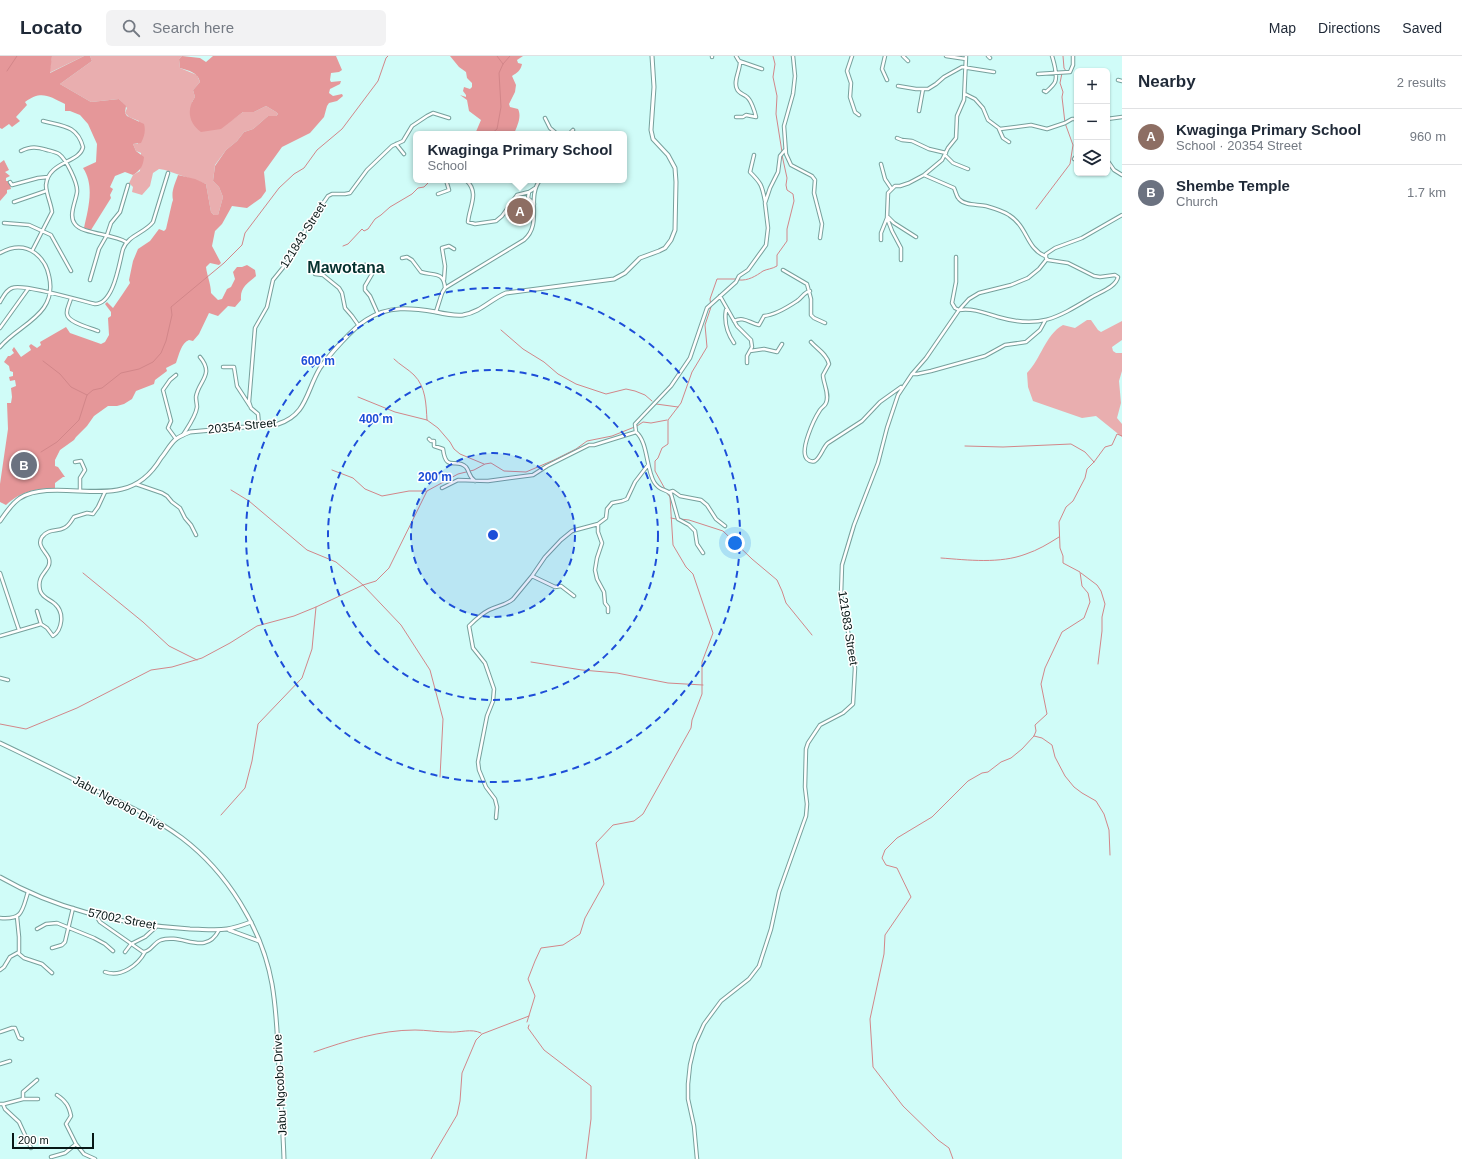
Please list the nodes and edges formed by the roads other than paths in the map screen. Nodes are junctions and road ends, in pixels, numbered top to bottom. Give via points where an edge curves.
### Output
1 (652, 56) edge
2 (736, 56) edge
3 (793, 56) edge
4 (852, 56) edge
5 (886, 56) edge
6 (904, 56) edge
7 (946, 56) edge
8 (1052, 56) edge
9 (1073, 56) edge
10 (966, 58) edge
11 (908, 60) dead end
12 (740, 62) junction
13 (966, 68) junction
14 (762, 69) dead end
15 (994, 72) dead end
16 (1056, 72) junction
17 (1038, 74) dead end
18 (888, 80) dead end
19 (898, 86) dead end
20 (923, 89) junction
21 (1044, 91) dead end
22 (965, 94) junction
23 (918, 111) dead end
24 (859, 115) dead end
25 (736, 117) dead end
26 (1122, 117) edge
27 (449, 118) dead end
28 (545, 118) dead end
29 (1110, 118) edge
30 (1074, 119) edge
31 (43, 121) dead end
32 (999, 128) junction
33 (554, 131) edge
34 (897, 138) dead end
35 (1009, 142) dead end
36 (396, 144) junction
37 (21, 151) dead end
38 (785, 151) junction
39 (404, 154) dead end
40 (945, 154) junction
41 (754, 155) dead end
42 (65, 162) junction
43 (881, 164) dead end
44 (1110, 164) edge
45 (968, 168) dead end
46 (168, 173) dead end
47 (924, 175) junction
48 (1122, 175) edge
49 (48, 177) junction
50 (10, 182) dead end
51 (447, 183) edge
52 (469, 183) edge
53 (538, 183) edge
54 (128, 185) dead end
55 (535, 188) junction
56 (891, 188) junction
57 (46, 191) junction
58 (529, 192) junction
59 (438, 194) dead end
60 (14, 202) dead end
61 (765, 203) junction
62 (534, 204) junction
63 (1122, 215) edge
64 (887, 217) junction
65 (4, 223) dead end
66 (43, 231) junction
67 (107, 235) junction
68 (916, 236) dead end
69 (820, 238) dead end
70 (881, 240) dead end
71 (126, 242) junction
72 (454, 249) dead end
73 (32, 251) junction
74 (0, 253) edge
75 (956, 257) dead end
76 (1046, 257) junction
77 (402, 258) dead end
78 (901, 260) dead end
79 (365, 265) dead end
80 (783, 270) dead end
81 (71, 271) dead end
82 (1122, 273) edge
83 (315, 274) dead end
84 (1117, 276) junction
85 (90, 280) dead end
86 (445, 283) junction
87 (445, 288) junction
88 (28, 289) junction
89 (810, 291) junction
90 (50, 293) junction
91 (720, 296) junction
92 (71, 298) junction
93 (0, 302) edge
94 (726, 308) junction
95 (959, 310) junction
96 (436, 312) junction
97 (378, 314) junction
98 (734, 320) junction
99 (1045, 321) junction
100 (825, 323) dead end
101 (358, 326) junction
102 (0, 328) edge
103 (98, 331) dead end
104 (811, 342) dead end
105 (734, 343) dead end
106 (782, 344) dead end
107 (0, 347) edge
108 (750, 350) junction
109 (200, 357) dead end
110 (747, 363) dead end
111 (223, 367) dead end
112 (912, 374) junction
113 (176, 375) dead end
114 (903, 385) junction
115 (250, 406) junction
116 (259, 425) junction
117 (636, 432) junction
118 (182, 435) junction
119 (176, 439) junction
120 (429, 439) dead end
121 (75, 462) dead end
122 (648, 465) junction
123 (475, 481) junction
124 (136, 484) junction
125 (442, 488) dead end
126 (80, 490) junction
127 (104, 492) junction
128 (667, 492) junction
129 (0, 521) edge
130 (598, 524) junction
131 (725, 526) dead end
132 (196, 535) dead end
133 (703, 553) dead end
134 (0, 573) edge
135 (532, 576) junction
136 (574, 596) dead end
137 (37, 611) dead end
138 (608, 612) dead end
139 (41, 624) junction
140 (18, 630) junction
141 (0, 636) edge
142 (0, 678) edge
143 (8, 680) dead end
144 (0, 743) edge
145 (496, 818) dead end
146 (0, 877) edge
147 (28, 892) junction
148 (73, 908) junction
149 (95, 914) junction
150 (16, 917) junction
151 (0, 918) edge
152 (251, 922) junction
153 (156, 927) junction
154 (69, 928) junction
155 (37, 929) dead end
156 (228, 929) junction
157 (219, 930) junction
158 (259, 941) junction
159 (131, 944) junction
160 (52, 948) dead end
161 (112, 951) dead end
162 (125, 952) dead end
163 (145, 952) junction
164 (18, 953) junction
165 (0, 970) edge
166 (106, 972) dead end
167 (52, 973) dead end
168 (0, 1032) edge
169 (22, 1039) dead end
170 (10, 1061) dead end
171 (0, 1064) edge
172 (37, 1080) dead end
173 (57, 1095) dead end
174 (23, 1099) junction
175 (38, 1099) dead end
176 (1, 1104) edge
177 (76, 1144) junction
178 (31, 1148) dead end
179 (51, 1157) dead end
180 (95, 1159) edge
181 (284, 1159) edge
182 (697, 1159) edge

1 - 96 street, 20354 Street via 654,86 651,130 656,142 671,161 676,175 675,228 669,244 640,258 625,273 614,278 509,292 476,311 463,315
2 - 12 street
3 - 38 street via 795,76 784,126
4 - 24 street via 847,71 851,83 850,97 855,112
5 - 18 street via 882,69
6 - 11 street
7 - 10 street
8 - 16 street
9 - 16 street via 1070,72
10 - 13 street
12 - 14 street
12 - 25 street via 737,88 748,98 756,117
13 - 15 street
13 - 20 street via 958,68 933,86
13 - 22 street
16 - 17 street
16 - 21 street via 1055,82 1046,92
19 - 20 street
20 - 23 street
22 - 32 street via 975,99 987,118
22 - 40 street via 957,116 956,138
26 - 29 street
27 - 36 street via 430,114 414,125 403,141
28 - 33 street
30 - 32 street via 1047,129 1031,126
31 - 42 street via 72,128 82,142 82,151
32 - 35 street via 1003,138
34 - 40 street
36 - 39 street
36 - 115 street, 121843 Street via 367,170 350,193 332,194 327,197 306,228 294,254 273,280 267,306 254,333
37 - 42 street via 30,147 57,152
38 - 61 street via 780,156 777,177
38 - 69 street via 791,165 815,180 814,193 822,224
40 - 45 street via 953,163
40 - 47 street via 942,160
41 - 61 street via 750,172 757,177
42 - 49 street via 54,169
42 - 67 street via 77,188 72,215 74,223 82,229
43 - 56 street via 885,179
44 - 48 street
46 - 71 street via 152,222
47 - 56 street
47 - 76 street via 953,187 962,201 984,205 1010,216 1023,229 1033,248
49 - 50 street via 12,185
49 - 57 street
51 - 59 street via 449,190
52 - 58 street via 474,200 468,222 472,224 496,220 518,195
53 - 55 street
54 - 67 street via 121,209 111,223
55 - 58 street
55 - 62 street
56 - 64 street via 888,193
57 - 60 street
57 - 66 street via 52,212
58 - 62 street via 528,198
61 - 91 street via 768,228 766,245 748,270
62 - 87 street via 534,222 527,237
63 - 76 street, 121983 Street via 1076,241 1055,248 1048,252
64 - 68 street
64 - 70 street
64 - 78 street via 901,248
65 - 66 street via 29,225
66 - 73 street
66 - 81 street via 54,238
67 - 71 street
67 - 85 street
71 - 92 street via 114,283 104,301 95,304
72 - 86 street via 449,246 442,248
73 - 74 street via 17,247
73 - 90 street via 46,267
75 - 95 street via 956,282 952,303
76 - 84 street via 1052,261 1068,263 1094,276
76 - 95 street, 121983 Street via 1039,269 1028,278 975,294
77 - 86 street via 410,258 421,272 438,275
79 - 97 street via 372,274 364,288 365,292
80 - 89 street via 805,282
82 - 84 street
83 - 101 street via 323,275 339,288 345,308
84 - 99 street via 1118,280 1109,287 1066,313
86 - 87 street
87 - 96 street
88 - 90 street
88 - 93 street via 11,288
88 - 102 street
89 - 98 street via 797,302 773,315 764,316 758,325 746,319
89 - 100 street via 811,315
90 - 92 street
90 - 107 street via 38,316
91 - 94 street
91 - 117 street via 710,306 690,358 671,386 640,418 635,427
92 - 103 street via 67,313 70,320
94 - 98 street
94 - 105 street via 727,328
95 - 99 street via 973,309 1019,322
95 - 112 street, 121983 Street
96 - 97 street, 20354 Street via 402,308
97 - 101 street, 20354 Street
98 - 108 street via 750,340
99 - 112 street via 1026,342 1005,345 985,356
101 - 116 street, 20354 Street via 324,363 299,411 284,422
104 - 114 street via 826,356 829,364 823,376 827,392 826,403 813,422 804,452 810,461 817,459 828,443 862,421 880,402
106 - 108 street via 777,352
108 - 110 street
109 - 118 street via 206,367 205,377 196,397 196,409
111 - 115 street via 234,367 237,386
112 - 114 street, 121983 Street
113 - 119 street via 163,390 171,421 168,428
114 - 182 street, 121983 Street via 842,565 841,595 855,668 853,704 843,713 820,725 807,746 806,816 782,882 771,929 757,969 749,979 721,1001 704,1024 695,1044 688,1092
115 - 116 street, 121843 Street via 258,414
116 - 118 street, 20354 Street via 194,431
117 - 122 street via 642,438
117 - 123 street via 590,445 533,475 495,481
118 - 119 street, 20354 Street
119 - 124 street, 20354 Street via 153,470
120 - 123 street via 434,441 434,446 443,449 447,461 465,466
121 - 126 street via 81,461 86,470 80,478
122 - 128 street via 660,490
122 - 130 street via 634,482 628,498 612,503 607,509 606,518
123 - 125 street via 454,481
124 - 127 street, 20354 Street
124 - 132 street via 167,496 180,508
126 - 127 street, 20354 Street
126 - 129 street, 20354 Street via 43,492 25,496 12,505
127 - 139 street via 93,514 74,517 65,528 52,530 42,537 41,546 48,558 49,567 40,578 40,591 56,605 61,616 60,627 53,636
128 - 131 street via 674,491 680,496 701,500
128 - 133 street via 673,497 678,518 695,531 697,544
130 - 135 street via 580,528 567,535 552,549
130 - 138 street via 602,543 595,570 605,594
134 - 140 street
135 - 136 street via 555,587 561,586
135 - 145 street via 510,601 487,611 470,626 473,648 485,663 494,689 478,762 486,787 495,799
137 - 139 street
139 - 140 street
140 - 141 street
142 - 143 street
144 - 152 street, Jabu Ngcobo Drive via 155,820 182,839 218,873
146 - 147 street, 57002 Street
147 - 148 street, 57002 Street
147 - 150 street via 21,912
148 - 149 street, 57002 Street
148 - 154 street
149 - 153 street, 57002 Street
149 - 159 street via 100,922
150 - 151 street
150 - 164 street via 20,937
152 - 156 street, 57002 Street
152 - 158 street, Jabu Ngcobo Drive
153 - 157 street, 57002 Street
153 - 159 street via 145,937
154 - 155 street via 47,924
154 - 160 street via 64,944
154 - 161 street via 94,938
156 - 157 street, 57002 Street
156 - 158 street
157 - 163 street via 207,943 164,940 157,942
158 - 181 street, Jabu Ngcobo Drive via 275,1002
159 - 162 street
159 - 163 street
163 - 166 street via 133,967 114,974
164 - 165 street via 11,956
164 - 167 street via 24,958 42,964
168 - 169 street via 15,1028
170 - 171 street
172 - 174 street via 24,1090
173 - 177 street via 67,1104 71,1116 66,1124
174 - 175 street
174 - 176 street
176 - 178 street via 19,1122
177 - 179 street via 65,1153
177 - 180 street via 84,1154

